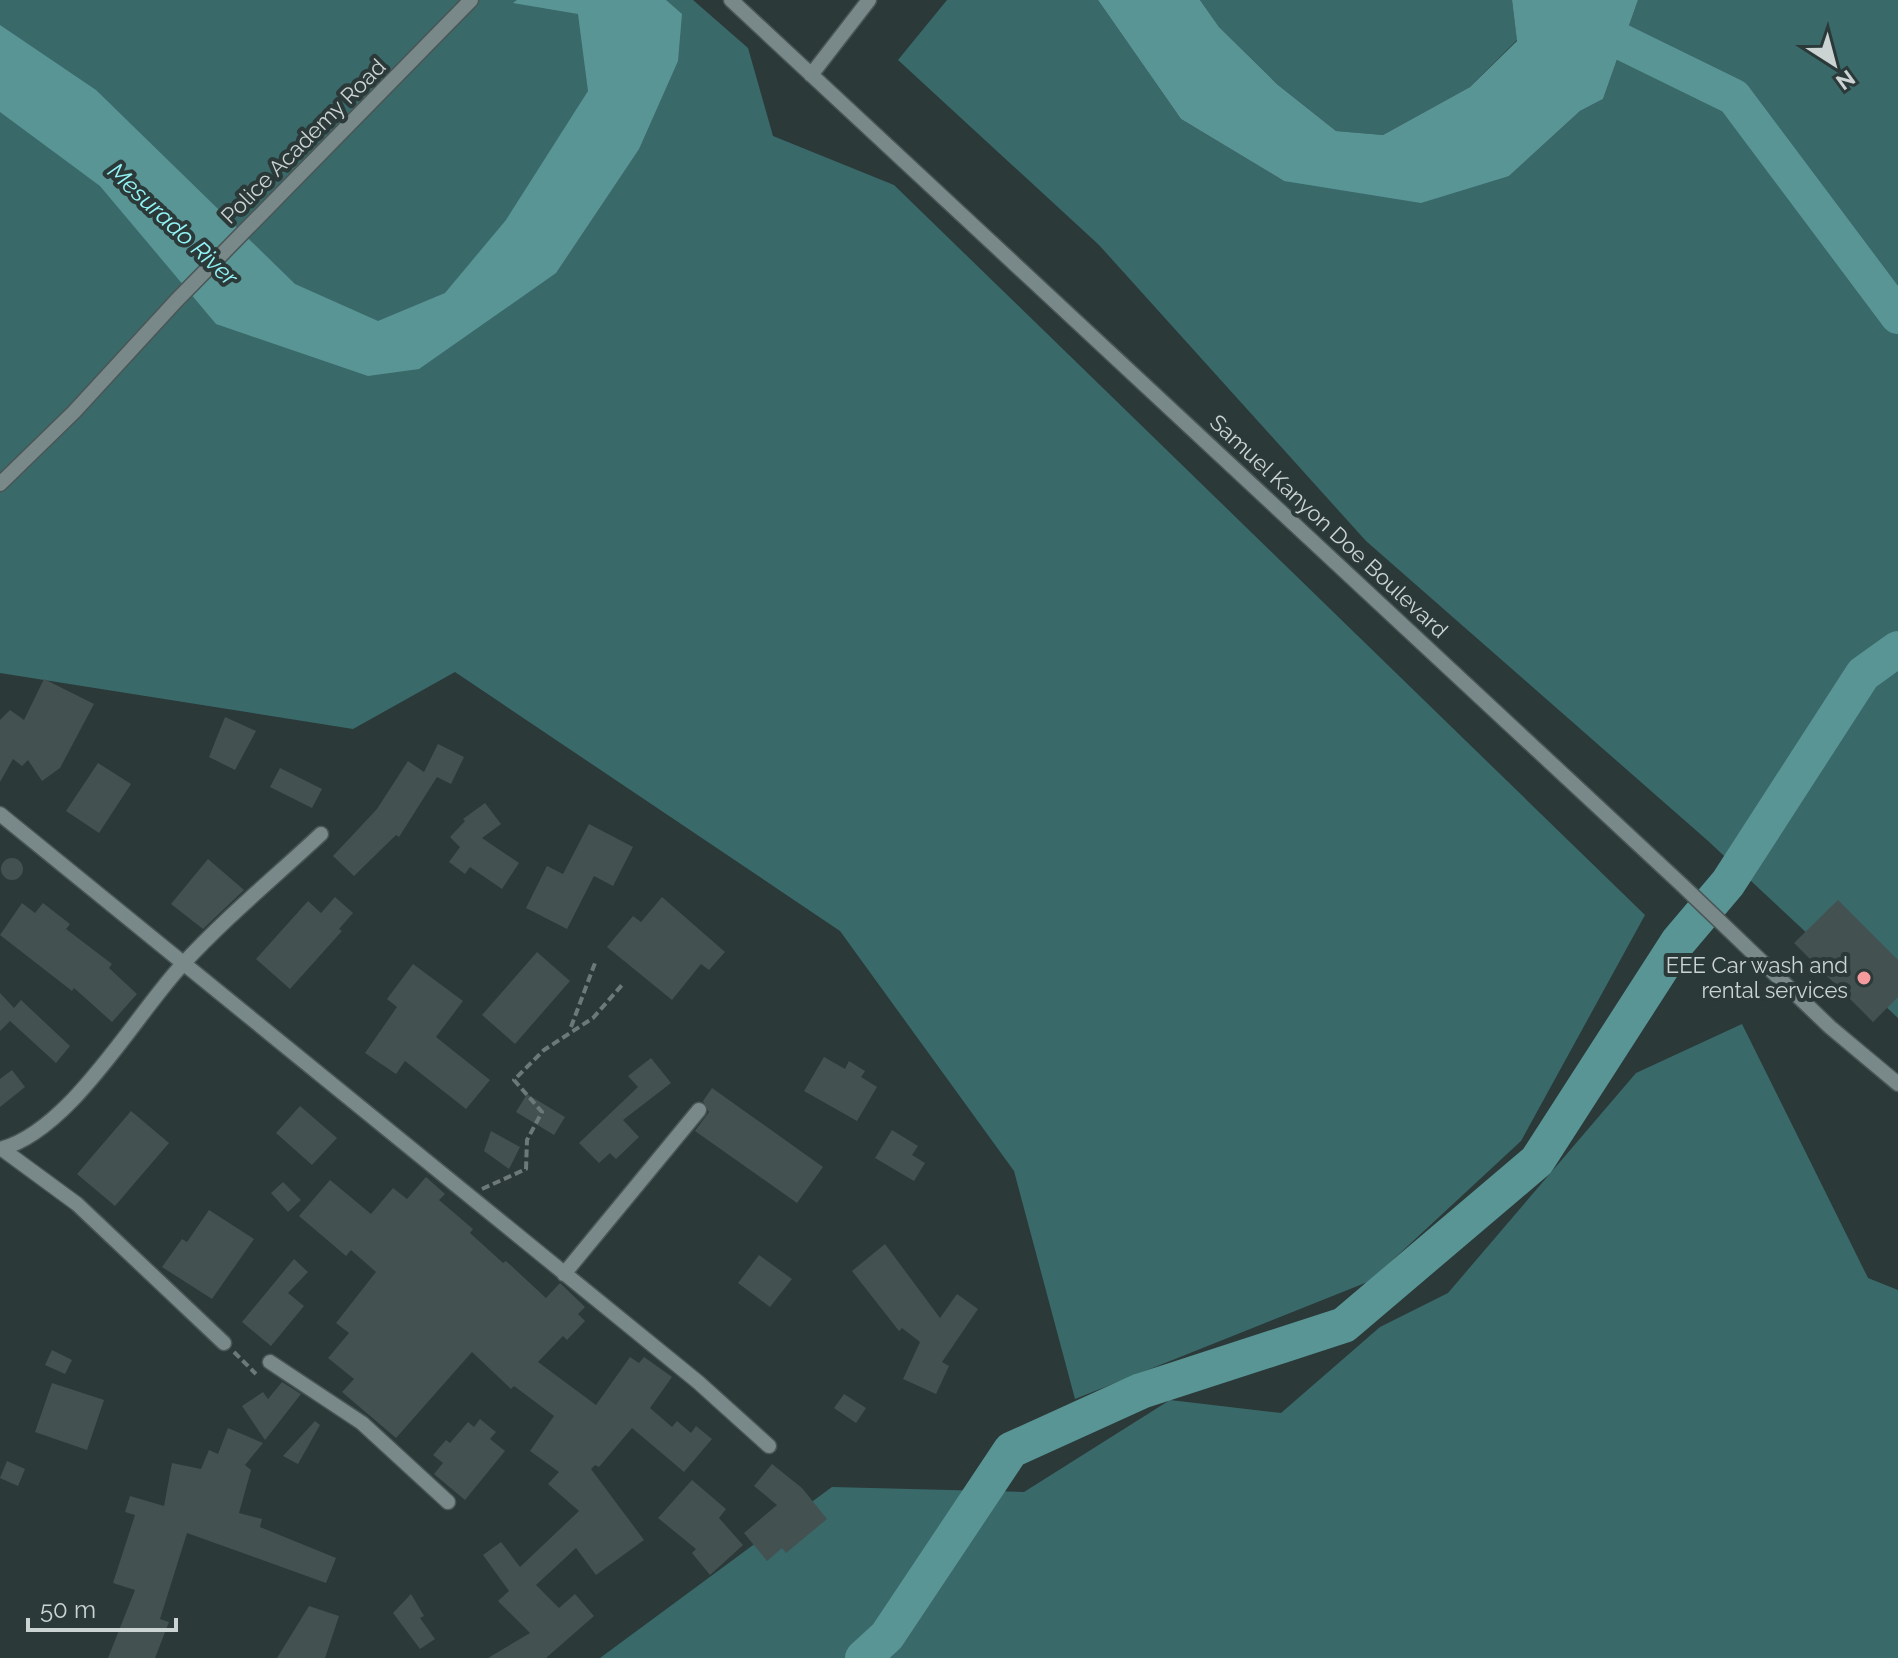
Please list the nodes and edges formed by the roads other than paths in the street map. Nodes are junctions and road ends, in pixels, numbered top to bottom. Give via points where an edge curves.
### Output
1 (471, 0) edge
2 (731, 0) edge
3 (869, 0) edge
4 (811, 75) junction
5 (0, 484) edge
6 (0, 814) edge
7 (321, 834) dead end
8 (183, 964) junction
9 (1898, 1084) edge
10 (699, 1110) dead end
11 (1, 1149) edge
12 (564, 1274) junction
13 (224, 1343) road end
14 (270, 1362) dead end
15 (769, 1446) dead end
16 (448, 1502) dead end

1 - 5 street, Police Academy Road
2 - 4 street, Samuel Kanyon Doe Boulevard
3 - 4 street
4 - 9 street, Samuel Kanyon Doe Boulevard via 1830,1027
6 - 8 street
7 - 8 street
8 - 11 street via 59,1115 30,1138
8 - 12 street
10 - 12 street
11 - 13 street via 77,1204
12 - 15 street
14 - 16 street via 362,1423

